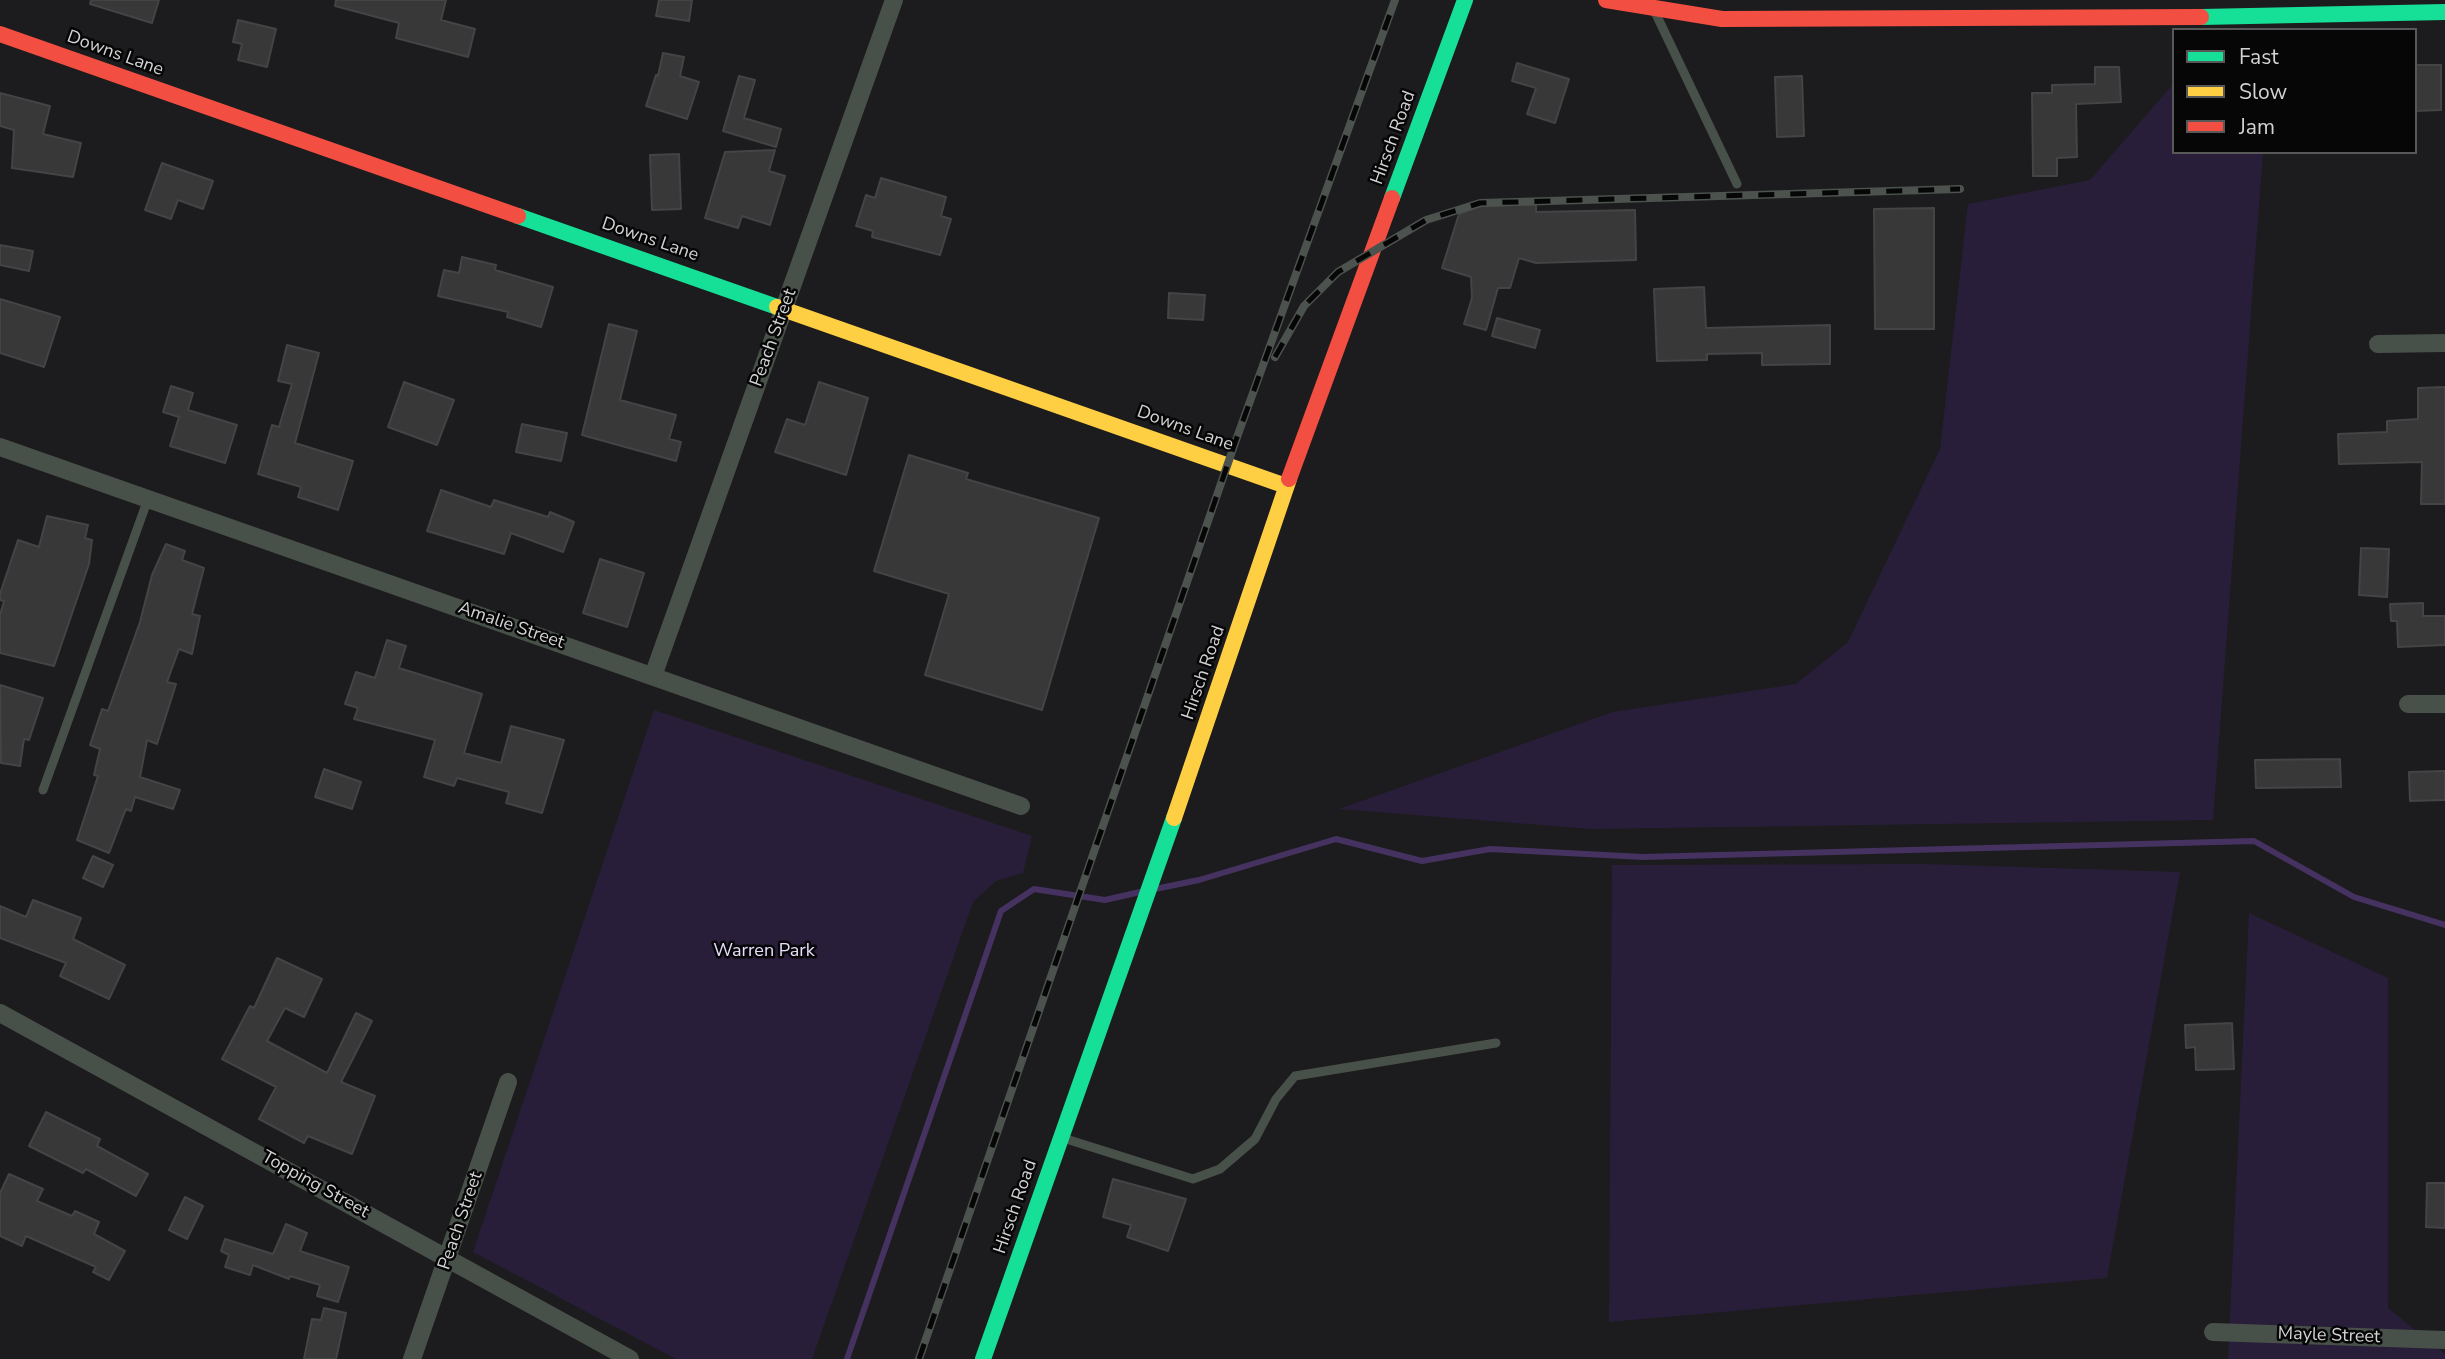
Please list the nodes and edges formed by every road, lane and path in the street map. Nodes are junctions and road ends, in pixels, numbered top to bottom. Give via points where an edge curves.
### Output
1 (894, 0) edge
2 (1465, 0) edge
3 (1606, 0) edge
4 (1654, 8) junction
5 (2445, 12) edge
6 (0, 34) edge
7 (1737, 184) dead end
8 (785, 308) junction
9 (2445, 343) edge
10 (2378, 344) dead end
11 (0, 447) edge
12 (1286, 486) junction
13 (148, 499) junction
14 (653, 676) junction
15 (2408, 704) dead end
16 (2445, 704) edge
17 (43, 790) dead end
18 (1021, 806) dead end
19 (0, 1013) edge
20 (1496, 1043) dead end
21 (508, 1082) dead end
22 (1061, 1138) junction
23 (449, 1259) junction
24 (2213, 1332) dead end
25 (2445, 1340) edge
26 (412, 1359) edge
27 (630, 1359) edge
28 (983, 1359) edge

1 - 8 street, Peach Street
2 - 12 main road, Hirsch Road
3 - 4 main road
4 - 5 main road via 1722,19 2116,19
4 - 7 lane
6 - 8 main road, Downs Lane
8 - 12 main road, Downs Lane
8 - 14 street, Peach Street
9 - 10 street
11 - 13 street, Amalie Street
12 - 22 main road, Hirsch Road
13 - 14 street, Amalie Street
13 - 17 lane
14 - 18 street, Amalie Street
15 - 16 street
19 - 23 street, Topping Street
20 - 22 lane via 1296,1076 1276,1099 1255,1139 1220,1169 1193,1179
21 - 23 street, Peach Street
22 - 28 main road, Hirsch Road
23 - 26 street, Peach Street
23 - 27 street, Topping Street
24 - 25 street, Mayle Street

